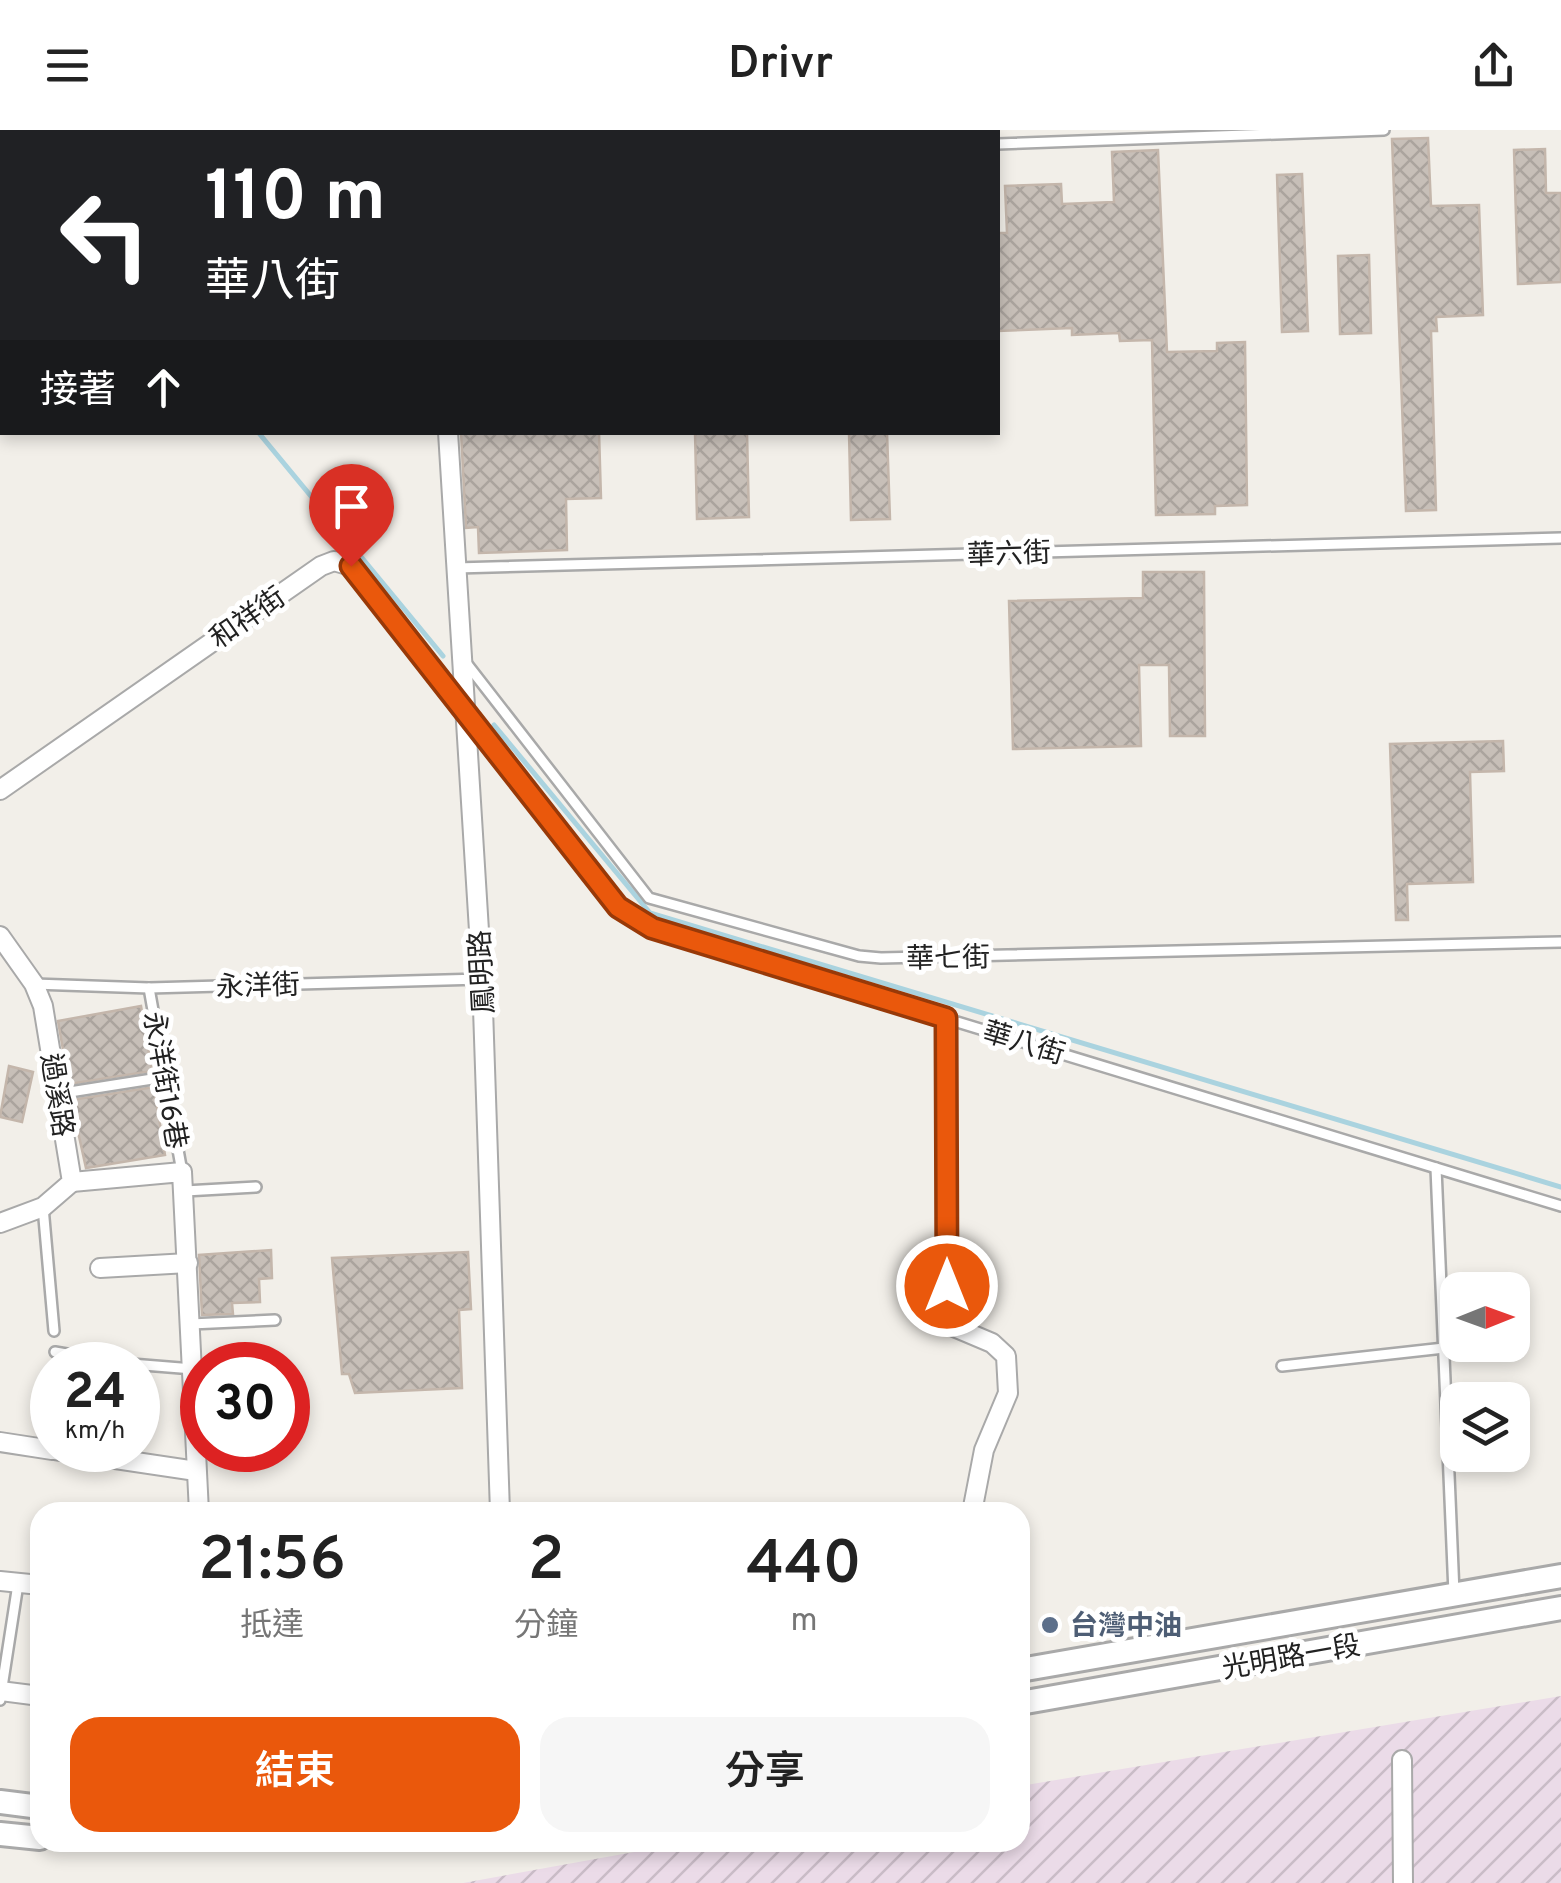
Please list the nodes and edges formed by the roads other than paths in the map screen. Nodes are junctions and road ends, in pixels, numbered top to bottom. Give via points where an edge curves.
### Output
1 (1384, 130) edge
2 (1000, 144) edge
3 (448, 435) edge
4 (1561, 538) edge
5 (456, 568) junction
6 (461, 657) junction
7 (463, 708) junction
8 (0, 790) edge
9 (0, 936) edge
10 (1561, 942) edge
11 (482, 978) junction
12 (34, 984) junction
13 (149, 988) junction
14 (946, 1018) junction
15 (165, 1077) junction
16 (58, 1094) junction
17 (1436, 1168) junction
18 (182, 1172) junction
19 (72, 1182) junction
20 (256, 1188) dead end
21 (185, 1191) junction
22 (1561, 1206) edge
23 (43, 1207) junction
24 (0, 1223) edge
25 (188, 1263) junction
26 (100, 1268) dead end
27 (1441, 1272) edge
28 (275, 1320) dead end
29 (191, 1324) junction
30 (54, 1331) dead end
31 (191, 1342) edge
32 (1440, 1348) edge
33 (1445, 1362) edge
34 (1282, 1366) dead end
35 (0, 1442) edge
36 (30, 1446) edge
37 (196, 1472) edge
38 (198, 1502) edge
39 (500, 1502) edge
40 (974, 1502) edge
41 (1561, 1576) edge
42 (9, 1583) edge
43 (1454, 1594) junction
44 (1561, 1608) edge
45 (1133, 1650) junction
46 (1030, 1668) edge
47 (1140, 1682) junction
48 (0, 1691) edge
49 (30, 1695) edge
50 (0, 1700) edge
51 (1030, 1701) edge
52 (1402, 1760) dead end
53 (0, 1802) edge
54 (30, 1806) edge
55 (0, 1834) edge
56 (30, 1837) edge
57 (1403, 1883) edge

1 - 2 lane
3 - 5 street, 鳳明路
4 - 5 lane, 華六街
5 - 6 street, 鳳明路
6 - 7 street, 鳳明路
6 - 10 lane, 華七街 via 649,898 859,956
7 - 8 street, 和祥街 via 351,566 334,561
7 - 11 street, 鳳明路
7 - 14 lane, 華八街 via 618,907 636,921
9 - 12 street, 過溪路
11 - 13 lane, 永洋街
11 - 39 street, 鳳明路
12 - 13 lane, 永洋街
12 - 16 street, 過溪路
13 - 15 lane, 永洋街16巷
14 - 17 lane, 華八街
14 - 40 street via 948,1324 1006,1356 1008,1393 984,1450
15 - 16 lane
15 - 18 lane, 永洋街16巷
16 - 19 street, 過溪路
17 - 22 lane, 華八街
17 - 27 lane
18 - 19 street
18 - 21 street
19 - 23 street
20 - 21 lane
21 - 25 street
23 - 24 street
23 - 30 lane
25 - 26 street
25 - 29 street
28 - 29 lane
29 - 31 street
32 - 34 lane
33 - 43 lane
35 - 36 street
37 - 38 street
41 - 43 street, 光明路一段
42 - 48 lane
43 - 45 street, 光明路一段
44 - 47 street, 光明路一段
45 - 46 street, 光明路一段
45 - 47 street
47 - 51 street, 光明路一段
48 - 49 street
48 - 50 lane
52 - 57 street
53 - 54 street
55 - 56 street

